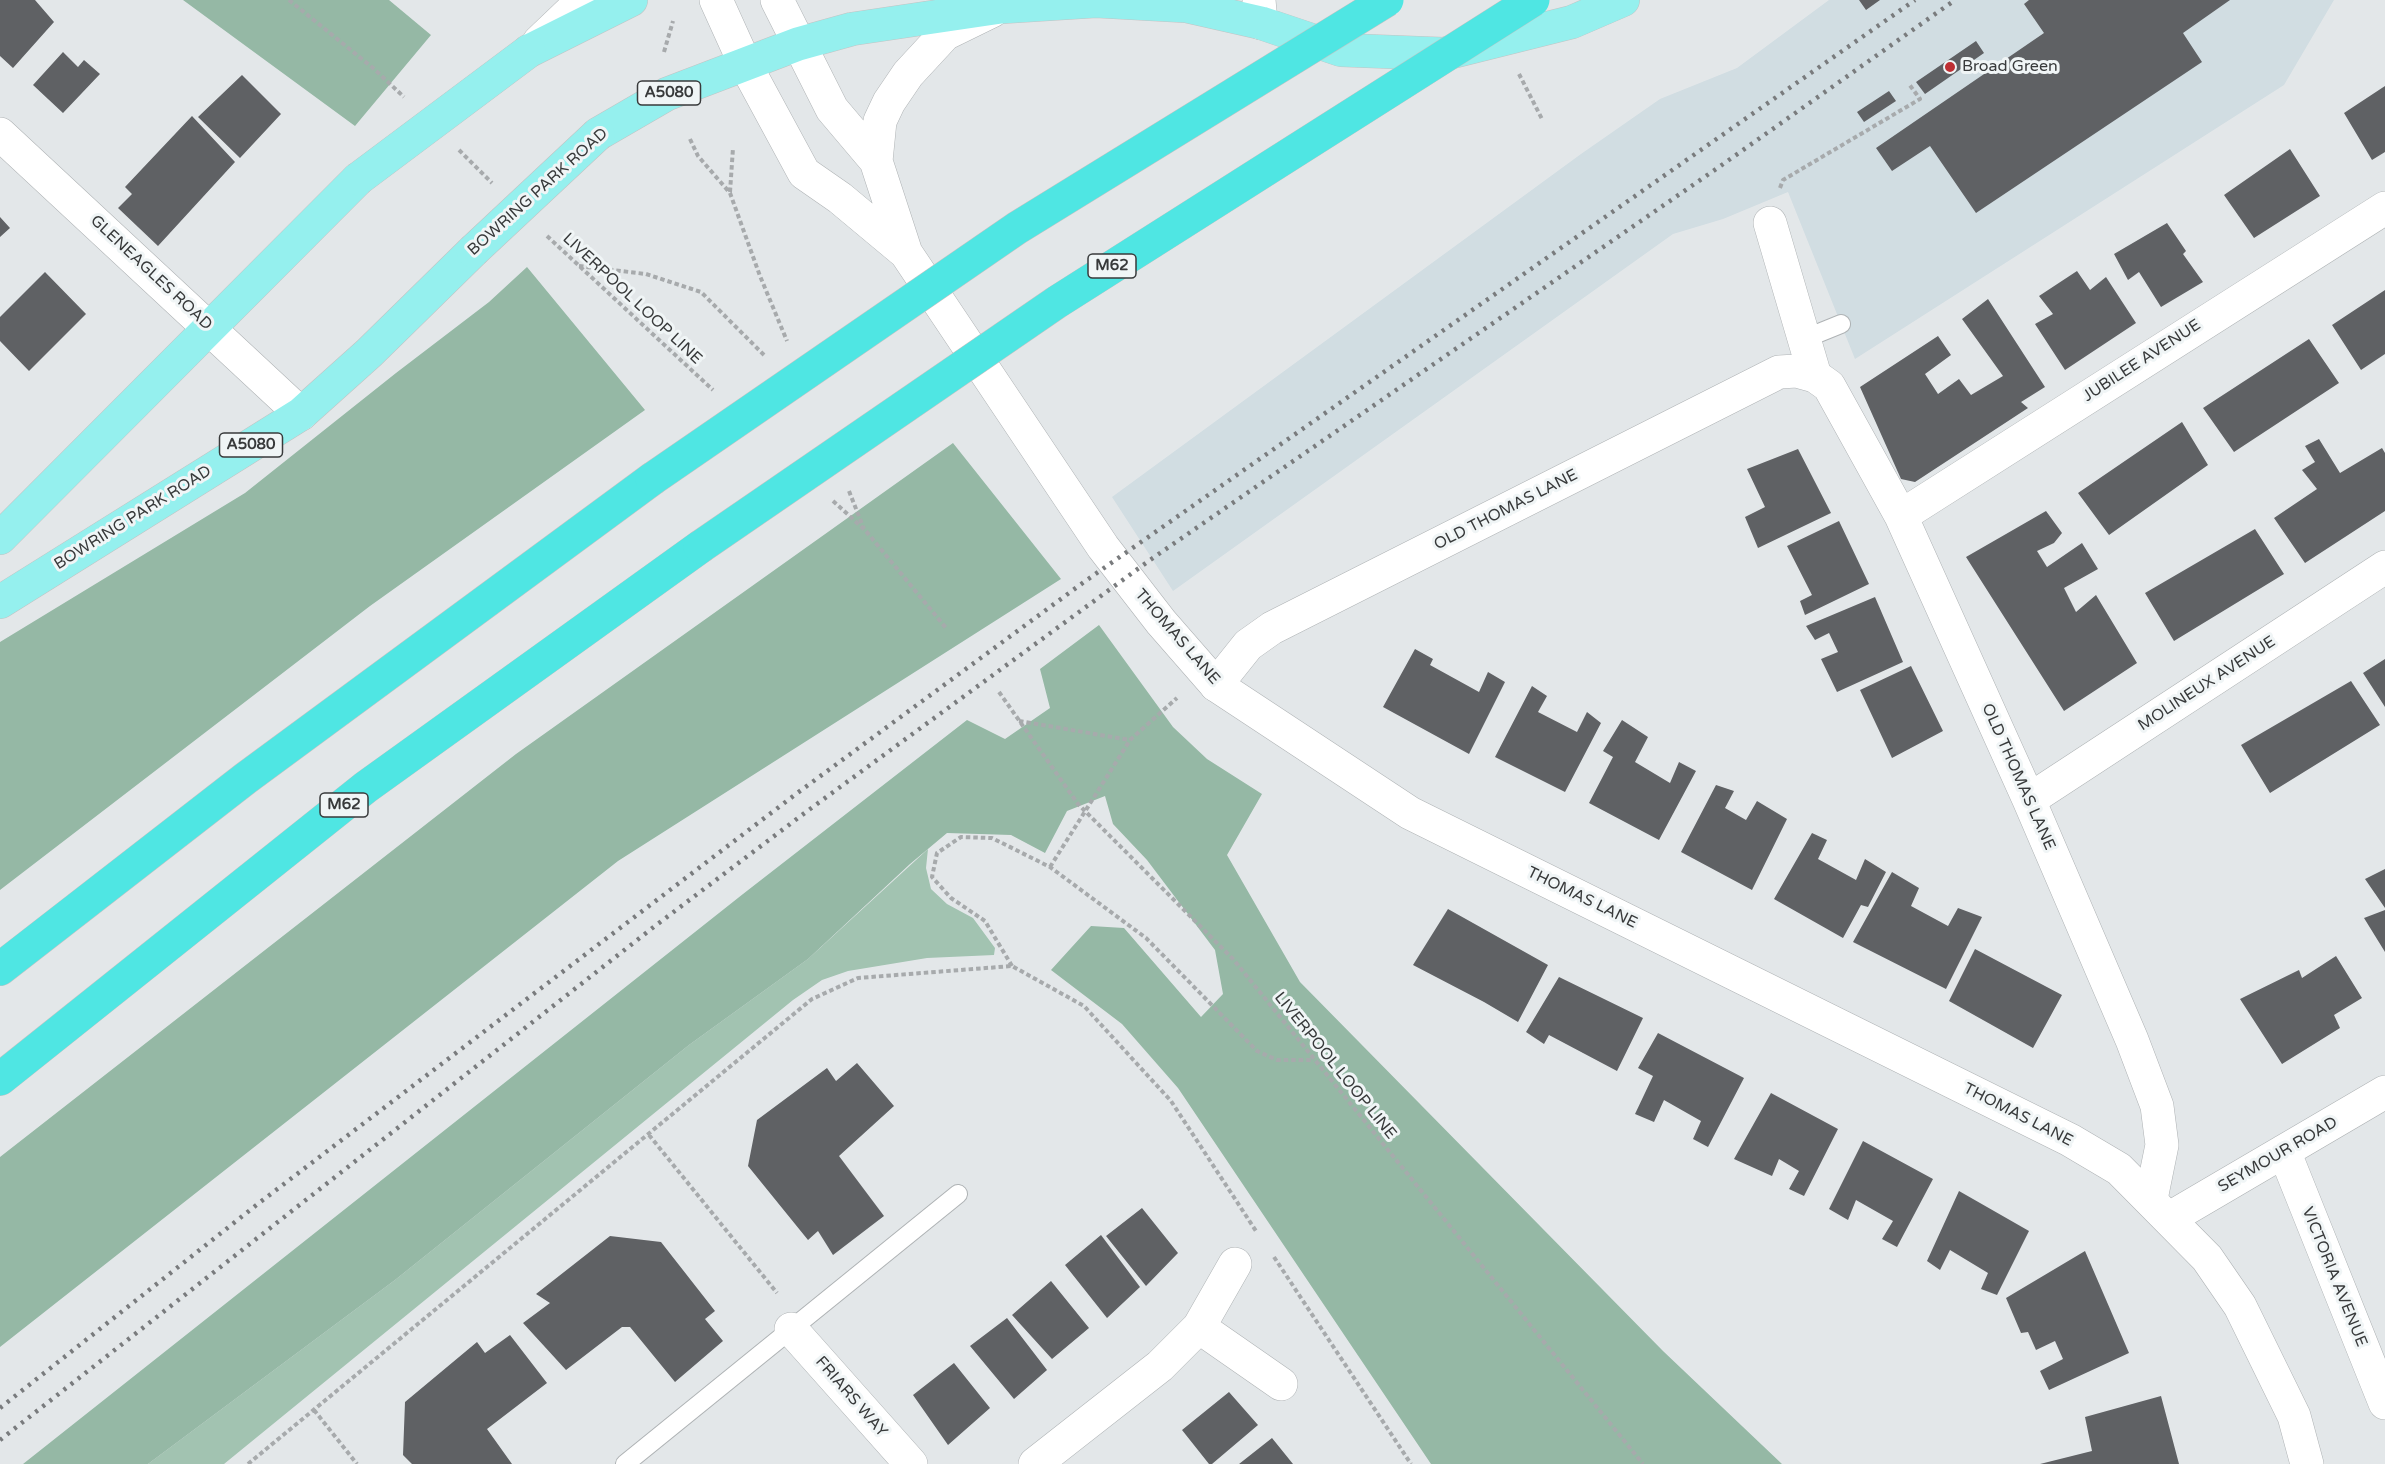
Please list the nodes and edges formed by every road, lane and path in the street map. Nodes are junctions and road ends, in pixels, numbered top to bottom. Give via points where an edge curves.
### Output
1 (289, 0) edge
2 (583, 0) edge
3 (631, 0) edge
4 (716, 0) edge
5 (777, 0) edge
6 (1387, 0) edge
7 (1533, 0) edge
8 (1623, 0) edge
9 (1001, 7) junction
10 (1260, 12) edge
11 (673, 21) dead end
12 (1513, 37) junction
13 (798, 44) junction
14 (529, 51) junction
15 (661, 63) dead end
16 (745, 64) junction
17 (1910, 84) dead end
18 (407, 101) dead end
19 (1542, 119) dead end
20 (0, 134) edge
21 (690, 138) dead end
22 (733, 148) dead end
23 (458, 150) dead end
24 (876, 161) junction
25 (492, 183) dead end
26 (730, 193) junction
27 (2385, 208) edge
28 (1770, 223) joint
29 (544, 233) dead end
30 (906, 253) junction
31 (578, 266) junction
32 (1841, 324) dead end
33 (209, 326) junction
34 (1804, 339) junction
35 (788, 342) dead end
36 (766, 358) dead end
37 (1815, 376) junction
38 (717, 394) dead end
39 (301, 414) junction
40 (830, 498) dead end
41 (1900, 516) junction
42 (0, 538) edge
43 (2385, 567) edge
44 (0, 602) edge
45 (946, 628) dead end
46 (1210, 679) junction
47 (999, 692) dead end
48 (1018, 721) junction
49 (1130, 740) junction
50 (2029, 800) junction
51 (1085, 811) junction
52 (1050, 867) junction
53 (1012, 966) junction
54 (0, 969) edge
55 (1315, 1060) junction
56 (0, 1079) edge
57 (2385, 1092) edge
58 (650, 1135) junction
59 (2284, 1151) junction
60 (958, 1194) dead end
61 (2161, 1209) junction
62 (1259, 1234) dead end
63 (1272, 1254) dead end
64 (1235, 1264) dead end
65 (796, 1325) junction
66 (1199, 1327) junction
67 (1281, 1384) dead end
68 (2385, 1403) edge
69 (314, 1410) junction
70 (248, 1464) edge
71 (357, 1464) edge
72 (625, 1464) edge
73 (911, 1464) edge
74 (1035, 1464) edge
75 (1411, 1464) edge
76 (1643, 1464) edge
77 (2307, 1464) edge

1 - 18 path
2 - 14 street
3 - 14 main road
4 - 16 street
5 - 13 street
6 - 54 highway, bridge via 1017,228 652,479 246,778
7 - 56 highway, M62, bridge via 1057,302 700,547 366,787
8 - 12 main road, BOWRING PARK ROAD / A5080 via 1572,22
9 - 10 main road, BOWRING PARK ROAD / A5080 via 1096,1
9 - 13 main road, BOWRING PARK ROAD / A5080 via 852,29
9 - 24 street via 945,34 908,74 880,121
10 - 12 main road, BOWRING PARK ROAD / A5080 via 1341,50 1444,54
11 - 15 path
12 - 19 path via 1516,69
13 - 16 main road, BOWRING PARK ROAD / A5080
13 - 24 street via 832,109
14 - 33 main road, bridge via 358,179
16 - 30 street via 804,173
16 - 39 main road, BOWRING PARK ROAD / A5080, bridge via 660,97 598,134
17 - 28 path via 1920,99 1783,180
20 - 33 street, GLENEAGLES ROAD
21 - 26 path via 698,156
22 - 26 path
23 - 25 path
24 - 30 street
26 - 35 path
27 - 41 street, JUBILEE AVENUE
28 - 34 street, OLD THOMAS LANE
29 - 31 path, LIVERPOOL LOOP LINE
30 - 46 street, THOMAS LANE via 1103,547
31 - 36 path via 646,274 700,292
31 - 38 path, LIVERPOOL LOOP LINE
32 - 34 lane
33 - 39 street, GLENEAGLES ROAD
33 - 42 main road
34 - 37 street, OLD THOMAS LANE
37 - 41 street, OLD THOMAS LANE via 1829,386
37 - 46 street, OLD THOMAS LANE via 1779,372 1272,627
39 - 44 main road, BOWRING PARK ROAD / A5080
40 - 45 path via 865,530
41 - 50 street, OLD THOMAS LANE
43 - 50 street, MOLINEUX AVENUE
46 - 49 path
46 - 61 street, THOMAS LANE via 1410,813 2070,1140 2119,1169
47 - 48 path, LIVERPOOL LOOP LINE
48 - 49 path
48 - 51 path, LIVERPOOL LOOP LINE
49 - 51 path
50 - 61 street, OLD THOMAS LANE via 2157,1106 2162,1145
51 - 52 path
51 - 55 path, LIVERPOOL LOOP LINE via 1233,959
52 - 53 path via 992,838 961,837 937,853 932,877 951,898 985,921
52 - 55 path via 1146,938 1257,1051 1277,1060
53 - 58 path via 858,978 812,999
53 - 62 path via 1083,1006 1171,1101
55 - 76 path, LIVERPOOL LOOP LINE
57 - 59 street, SEYMOUR ROAD
58 - 65 path
58 - 69 path
59 - 61 street, SEYMOUR ROAD
59 - 68 street, VICTORIA AVENUE
60 - 65 lane
61 - 77 street, THOMAS LANE via 2207,1258 2240,1306 2294,1416
63 - 75 path
64 - 66 street
65 - 72 lane
65 - 73 street, FRIARS WAY
66 - 67 street
66 - 74 street via 1160,1365
69 - 70 path
69 - 71 path

